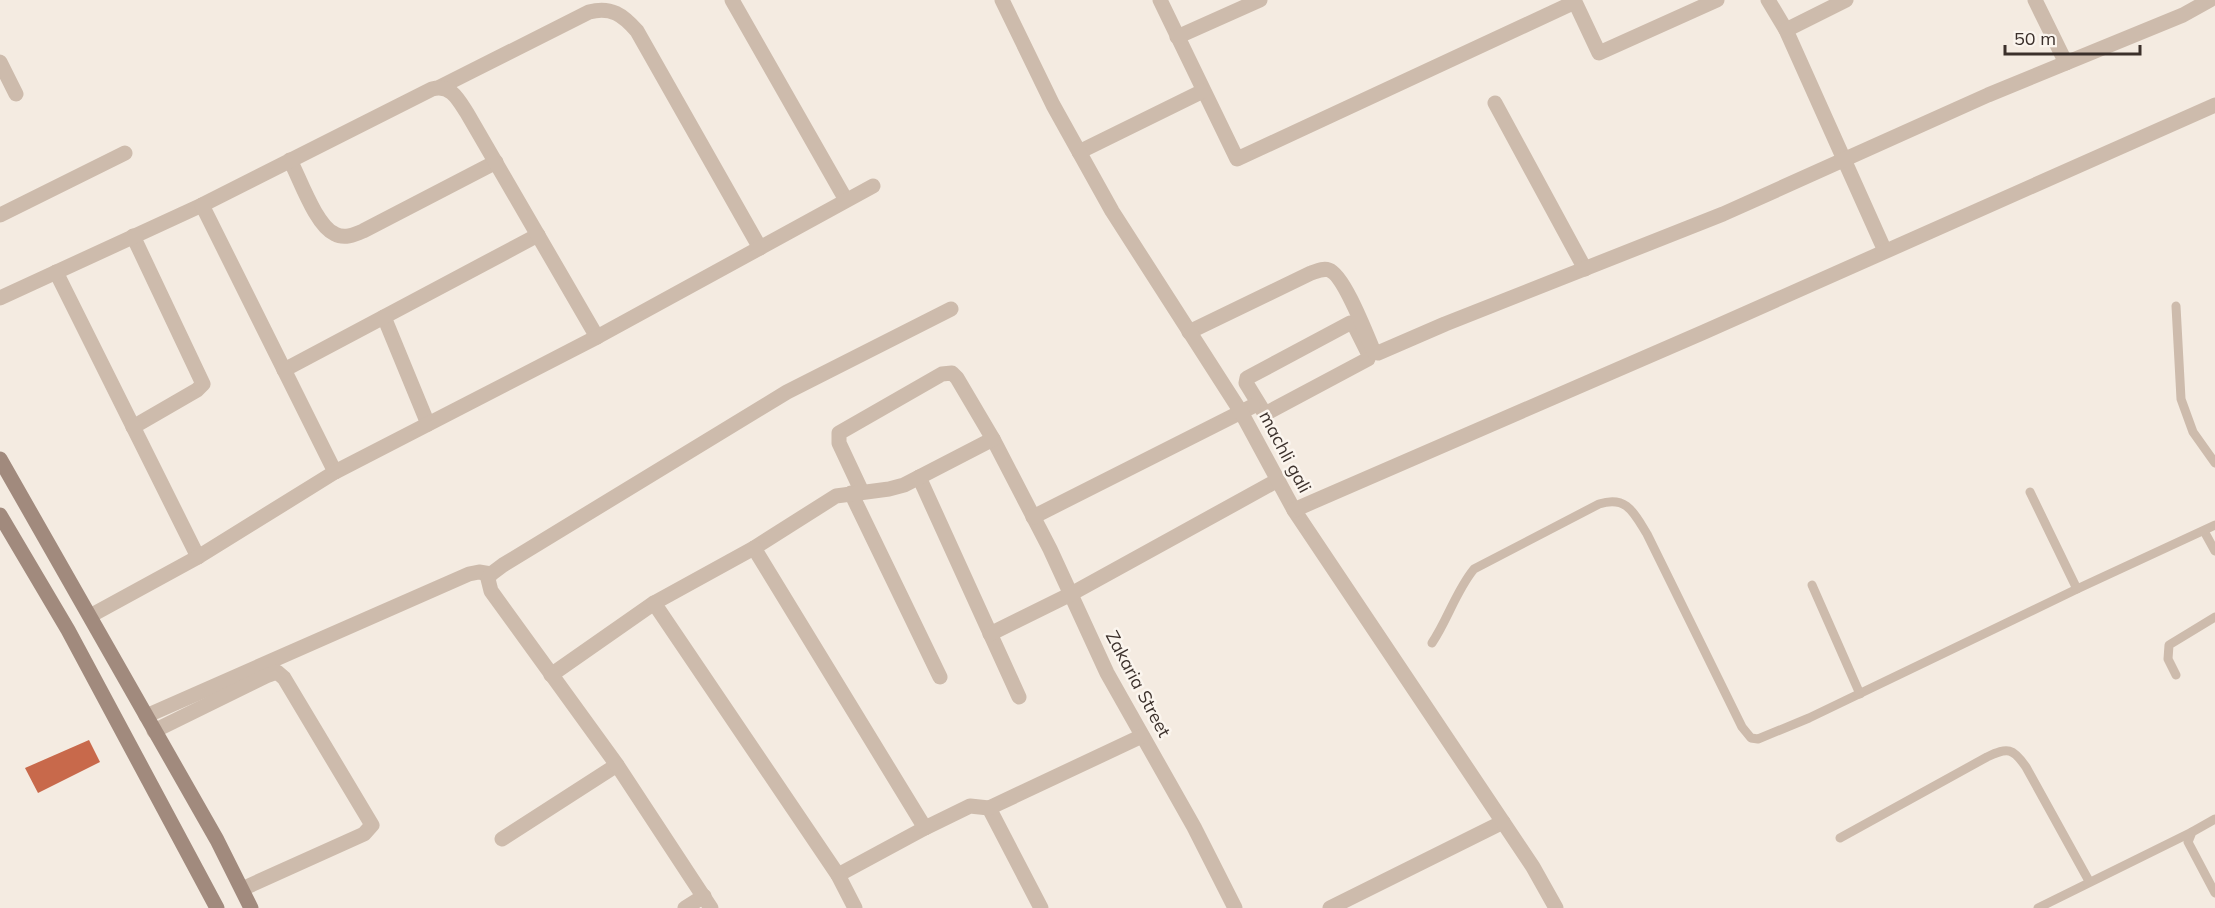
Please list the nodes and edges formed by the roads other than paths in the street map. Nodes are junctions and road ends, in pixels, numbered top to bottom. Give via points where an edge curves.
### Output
1 (612, 0) edge
2 (732, 0) edge
3 (1002, 0) edge
4 (1160, 0) edge
5 (1260, 0) edge
6 (1717, 0) edge
7 (1768, 0) edge
8 (1846, 0) edge
9 (2035, 0) edge
10 (2210, 0) edge
11 (589, 12) junction
12 (1786, 30) junction
13 (1177, 37) junction
14 (0, 62) edge
15 (2066, 63) junction
16 (440, 87) junction
17 (1203, 92) junction
18 (16, 94) dead end
19 (1495, 103) dead end
20 (2215, 105) edge
21 (1079, 152) junction
22 (125, 153) dead end
23 (1845, 159) junction
24 (290, 160) junction
25 (496, 162) junction
26 (873, 186) dead end
27 (846, 200) junction
28 (202, 205) junction
29 (0, 215) edge
30 (538, 234) junction
31 (133, 236) junction
32 (760, 248) junction
33 (1885, 251) junction
34 (1585, 269) junction
35 (56, 272) junction
36 (0, 298) edge
37 (2176, 306) dead end
38 (951, 309) dead end
39 (384, 317) junction
40 (1189, 332) junction
41 (597, 337) junction
42 (1368, 347) junction
43 (284, 370) junction
44 (1258, 403) junction
45 (1241, 412) junction
46 (428, 424) junction
47 (134, 427) junction
48 (993, 439) junction
49 (0, 459) edge
50 (2215, 463) edge
51 (334, 472) junction
52 (919, 477) junction
53 (1278, 480) junction
54 (2030, 492) dead end
55 (856, 493) junction
56 (1294, 510) junction
57 (0, 515) edge
58 (1033, 517) junction
59 (2215, 525) edge
60 (2204, 531) junction
61 (754, 548) junction
62 (2215, 551) edge
63 (198, 557) junction
64 (491, 574) junction
65 (1812, 585) dead end
66 (2077, 589) junction
67 (1071, 594) junction
68 (654, 603) junction
69 (90, 616) junction
70 (2215, 617) edge
71 (990, 634) junction
72 (1432, 643) dead end
73 (551, 675) junction
74 (2176, 675) dead end
75 (940, 677) dead end
76 (1860, 694) junction
77 (1019, 697) dead end
78 (146, 716) junction
79 (154, 731) junction
80 (1142, 736) junction
81 (617, 765) junction
82 (989, 808) junction
83 (2215, 819) edge
84 (1503, 822) junction
85 (925, 828) junction
86 (2192, 832) junction
87 (1840, 838) dead end
88 (502, 839) dead end
89 (838, 875) junction
90 (2089, 881) junction
91 (242, 889) junction
92 (2215, 893) edge
93 (708, 902) edge
94 (1038, 907) edge
95 (217, 908) edge
96 (251, 908) edge
97 (685, 908) edge
98 (855, 908) edge
99 (1235, 908) edge
100 (1330, 908) edge
101 (1556, 908) edge
102 (2038, 908) edge

1 - 11 street
2 - 27 street
3 - 21 street, machli gali
4 - 13 street
5 - 13 street
6 - 17 street via 1599,53 1575,2 1237,159
7 - 12 street
8 - 12 street
9 - 15 street
10 - 15 street
11 - 16 street
11 - 32 street via 601,9 621,14 637,31
12 - 23 street
13 - 17 street
14 - 18 street
15 - 23 street
16 - 24 street
16 - 25 street via 452,92 459,101
17 - 21 street
19 - 34 street
20 - 33 street
21 - 40 street, machli gali
22 - 29 street
23 - 33 street
23 - 34 street via 1723,214
24 - 25 street via 322,223 342,236 363,231
24 - 28 street
25 - 30 street
26 - 27 street
27 - 32 street
28 - 31 street
28 - 43 street
30 - 39 street
30 - 41 street
31 - 35 street
31 - 47 street via 203,384
32 - 41 street
33 - 56 street
34 - 42 street via 1378,353
35 - 36 street
35 - 47 street
37 - 50 lane via 2181,399 2193,432
38 - 64 street via 787,392
39 - 43 street
39 - 46 street
40 - 42 street via 1326,269 1344,285
40 - 45 street, machli gali
41 - 46 street
42 - 44 street via 1368,359 1266,414
42 - 44 street via 1350,323 1247,378
43 - 51 street
44 - 45 street
45 - 53 street, machli gali
45 - 58 street
46 - 51 street
47 - 63 street
48 - 52 street
48 - 55 street, Zakaria Street via 957,378 942,374 839,433
48 - 58 street, Zakaria Street
49 - 69 main road
51 - 63 street
52 - 55 street via 889,489
52 - 71 street
53 - 56 street, machli gali
53 - 67 street
54 - 66 lane
55 - 61 street via 829,500
55 - 75 street
56 - 84 street, machli gali
57 - 95 main road via 68,630
58 - 67 street, Zakaria Street
59 - 60 lane
60 - 62 lane
60 - 66 lane
61 - 68 street
61 - 85 street
63 - 69 street
64 - 73 street via 490,591
64 - 78 street via 469,574
65 - 76 lane
66 - 76 lane
67 - 71 street
67 - 80 street, Zakaria Street via 1107,673
68 - 73 street
68 - 89 street
69 - 78 main road
70 - 74 lane via 2169,645 2168,659
71 - 77 street
72 - 76 lane via 1474,569 1599,504 1618,501 1634,513 1647,534 1742,727 1751,738 1758,740
73 - 81 street
78 - 79 main road
79 - 91 main road
79 - 91 street via 277,672 372,825 364,834
80 - 82 street
80 - 99 street, Zakaria Street
81 - 88 street
81 - 93 street
82 - 85 street via 970,806
82 - 94 street
83 - 86 lane
84 - 100 street
84 - 101 street, machli gali
85 - 89 street
86 - 90 lane
86 - 92 lane via 2190,849
87 - 90 lane via 1987,757 2009,750 2026,767
89 - 98 street
90 - 102 lane
91 - 96 main road
93 - 97 street

